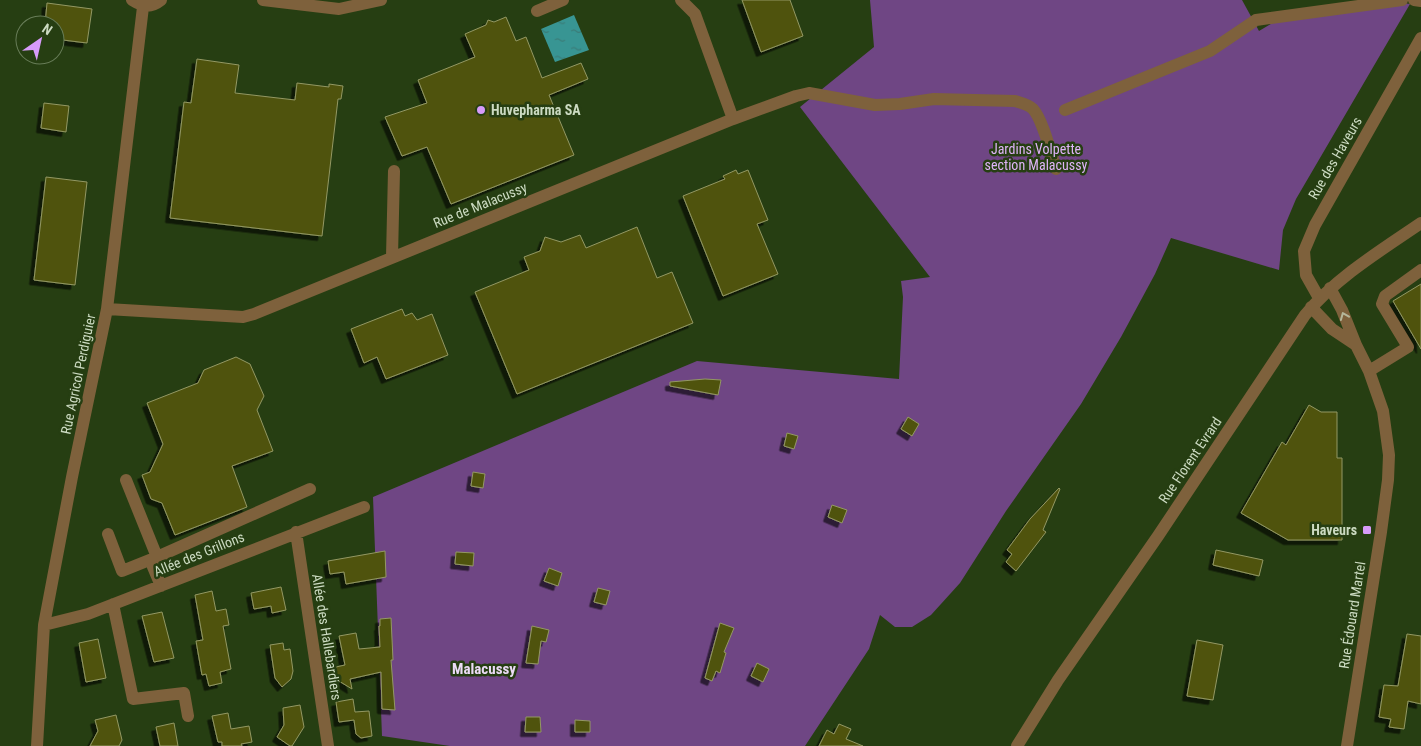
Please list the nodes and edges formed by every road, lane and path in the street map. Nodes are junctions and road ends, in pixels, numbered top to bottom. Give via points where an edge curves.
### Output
1 (161, 0) edge
2 (263, 0) edge
3 (381, 0) edge
4 (563, 0) edge
5 (681, 0) edge
6 (1402, 0) edge
7 (1414, 0) edge
8 (1421, 1) edge
9 (137, 3) edge
10 (356, 3) edge
11 (537, 11) dead end
12 (1421, 38) edge
13 (1065, 110) dead end
14 (733, 119) junction
15 (1056, 169) dead end
16 (394, 171) dead end
17 (1420, 227) edge
18 (392, 257) junction
19 (1421, 270) edge
20 (1330, 288) junction
21 (1315, 303) junction
22 (107, 309) junction
23 (1356, 345) junction
24 (1369, 371) junction
25 (126, 480) dead end
26 (310, 489) dead end
27 (364, 507) dead end
28 (296, 532) junction
29 (108, 534) dead end
30 (157, 556) junction
31 (161, 586) junction
32 (113, 604) junction
33 (44, 625) junction
34 (188, 716) dead end
35 (37, 746) edge
36 (328, 746) edge
37 (1017, 746) edge
38 (1347, 746) edge

1 - 9 street, Rue Agricol Perdiguier via 154,6
2 - 10 street via 339,9
3 - 10 street
4 - 11 street
5 - 14 street via 694,14
6 - 13 street via 1256,20 1210,50
7 - 8 street
9 - 22 street, Rue Agricol Perdiguier
12 - 21 street, Rue des Haveurs via 1314,225 1304,251 1306,275
14 - 15 street, Rue de Malacussy via 809,93 875,105 934,99 1015,101 1033,109
14 - 18 street, Rue de Malacussy
16 - 18 street
17 - 20 street, Rue Florent Evrard
18 - 22 street, Rue de Malacussy via 243,317
19 - 24 street via 1385,296 1382,304 1408,347
20 - 21 street, Rue Florent Evrard
23 -> 20 street, Rue Édouard Martel
21 - 23 street, Rue Édouard Martel via 1332,328
21 - 37 street, Rue Florent Evrard via 1058,680
22 - 33 street, Rue Agricol Perdiguier
23 - 24 street, Rue Édouard Martel
24 - 38 street, Rue Édouard Martel via 1384,411 1389,463
25 - 30 street
26 - 30 street
27 - 28 street, Allée des Grillons
28 - 31 street, Allée des Grillons
28 - 36 street, Allée des Hallebardiers
29 - 30 street via 122,571
30 - 31 street via 153,567
31 - 32 street, Allée des Grillons
32 - 33 street, Allée des Grillons
32 - 34 street via 133,700 184,693
33 - 35 street, Rue Agricol Perdiguier

